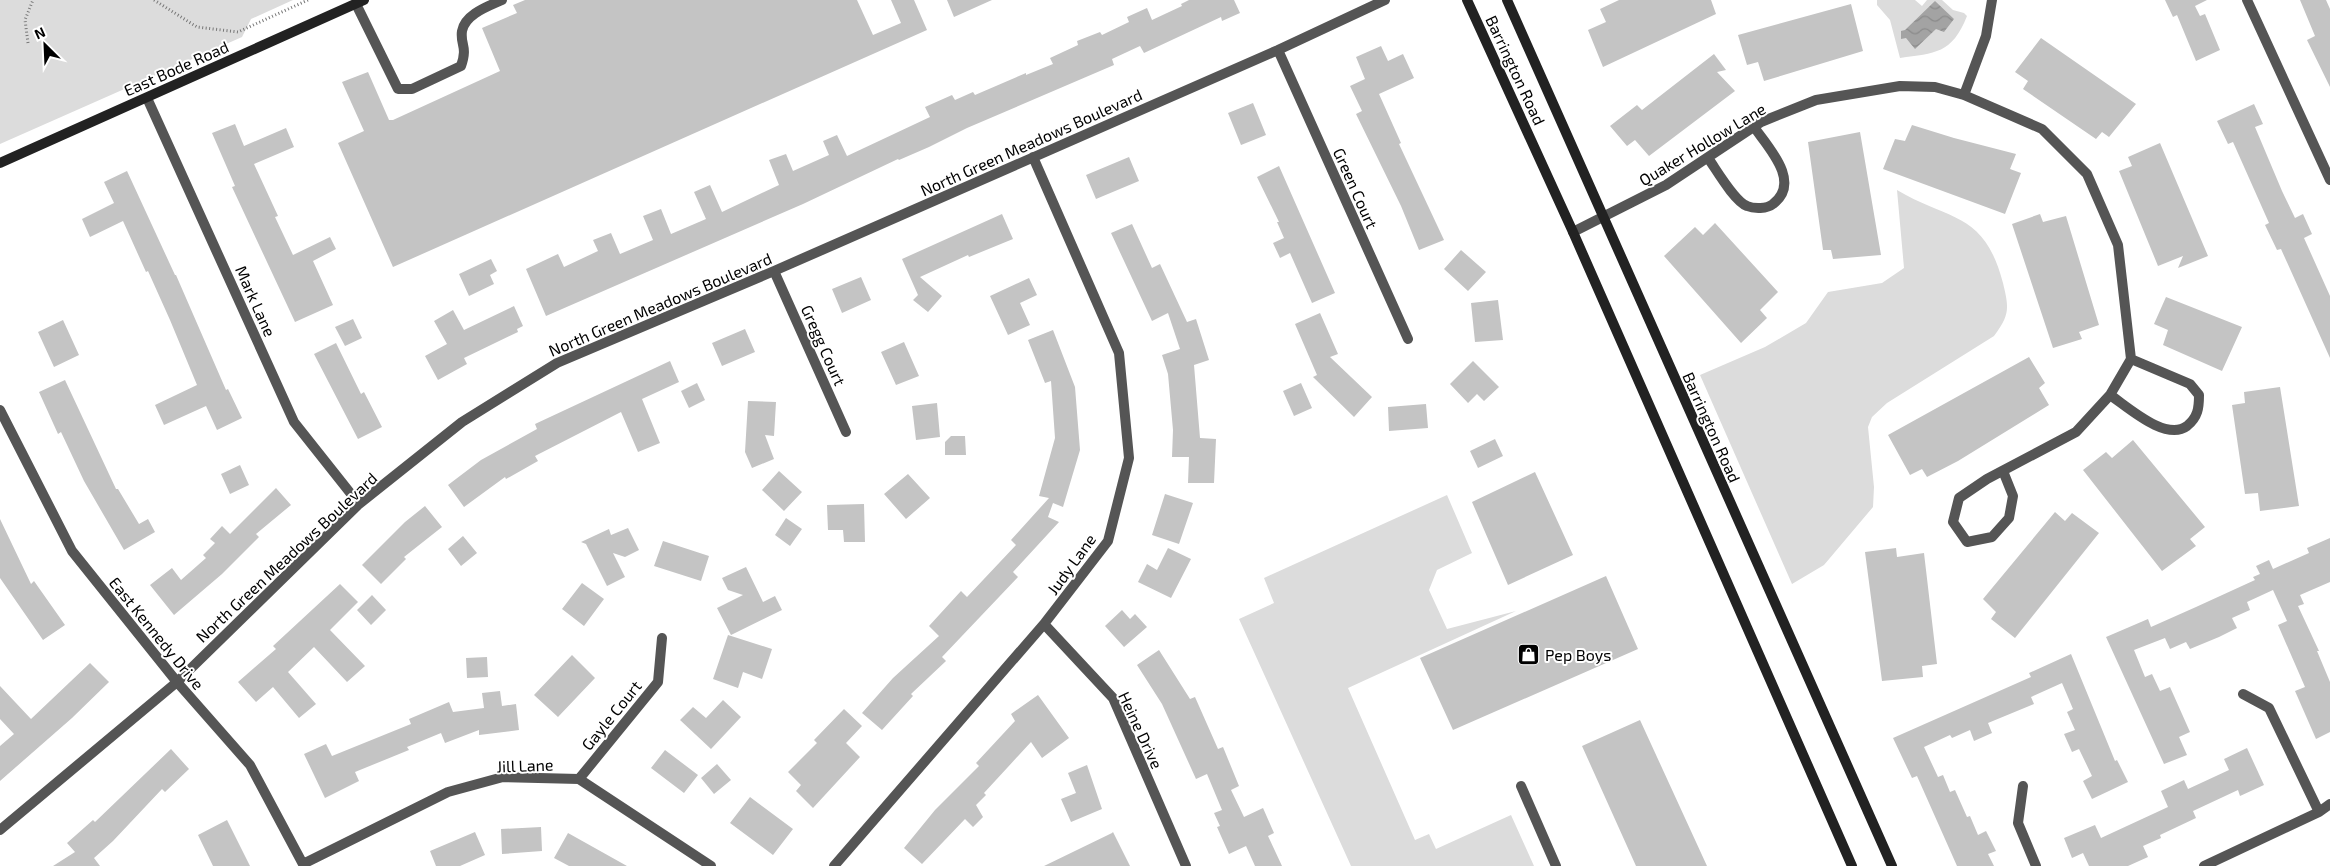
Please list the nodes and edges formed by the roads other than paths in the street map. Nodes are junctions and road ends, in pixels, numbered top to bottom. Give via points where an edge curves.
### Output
1 (502, 0) edge
2 (1385, 0) edge
3 (1467, 0) edge
4 (1507, 0) edge
5 (1992, 0) edge
6 (2247, 0) edge
7 (360, 2) edge
8 (1278, 50) junction
9 (1964, 95) junction
10 (147, 98) junction
11 (1754, 127) junction
12 (1033, 157) junction
13 (1708, 158) junction
14 (0, 163) edge
15 (2330, 178) edge
16 (1602, 218) junction
17 (1573, 232) junction
18 (774, 271) junction
19 (1408, 339) dead end
20 (2131, 359) junction
21 (2110, 395) junction
22 (0, 410) edge
23 (846, 432) dead end
24 (2003, 471) junction
25 (359, 504) junction
26 (1044, 624) junction
27 (662, 638) dead end
28 (176, 682) junction
29 (2243, 694) dead end
30 (579, 779) junction
31 (1521, 786) dead end
32 (2023, 786) dead end
33 (2330, 804) edge
34 (2319, 812) junction
35 (0, 830) edge
36 (303, 865) edge
37 (710, 866) edge
38 (834, 866) edge
39 (1186, 866) edge
40 (1556, 866) edge
41 (1852, 866) edge
42 (1892, 866) edge
43 (2036, 866) edge
44 (2204, 866) edge

1 - 7 street via 468,18 462,31 466,53 461,66 412,89 398,89
2 - 8 street, North Green Meadows Boulevard
3 - 17 main road, Barrington Road
4 - 16 main road, Barrington Road
5 - 9 street via 1986,36
6 - 15 street
7 - 10 main road, East Bode Road
8 - 12 street, North Green Meadows Boulevard
8 - 19 street, Green Court
9 - 11 street, Quaker Hollow Lane via 1935,87 1909,86 1860,92 1816,100
9 - 20 street, Quaker Hollow Lane via 2042,129 2087,174 2118,245
10 - 14 main road, East Bode Road
10 - 25 street, Mark Lane via 294,422
11 - 13 street, Quaker Hollow Lane
11 - 13 street via 1783,170 1785,182 1781,197 1772,206 1746,206
12 - 18 street, North Green Meadows Boulevard
12 - 26 street, Judy Lane via 1118,353 1129,458 1108,541
13 - 16 street, Quaker Hollow Lane via 1666,185
16 - 17 street, Quaker Hollow Lane
16 - 42 main road, Barrington Road
17 - 41 main road, Barrington Road
18 - 23 street, Gregg Court
18 - 25 street, North Green Meadows Boulevard via 557,363 462,422
20 - 21 street
20 - 21 street via 2190,384 2199,395 2195,420 2182,429 2169,431
21 - 24 street via 2076,432
22 - 28 street, East Kennedy Drive via 72,551
24 - 24 street via 1959,498 1954,522 1967,542 1992,537 2009,518 2013,496
25 - 28 street, North Green Meadows Boulevard
26 - 38 street, Judy Lane
26 - 39 street, Heine Drive via 1112,698
27 - 30 street, Gayle Court via 658,682
28 - 35 street, North Green Meadows Boulevard
28 - 36 street, East Kennedy Drive via 250,765
29 - 34 street via 2269,708
30 - 36 street, Jill Lane via 503,777 448,792
30 - 37 street
31 - 40 street
32 - 43 street via 2018,823
33 - 34 street
34 - 44 street

